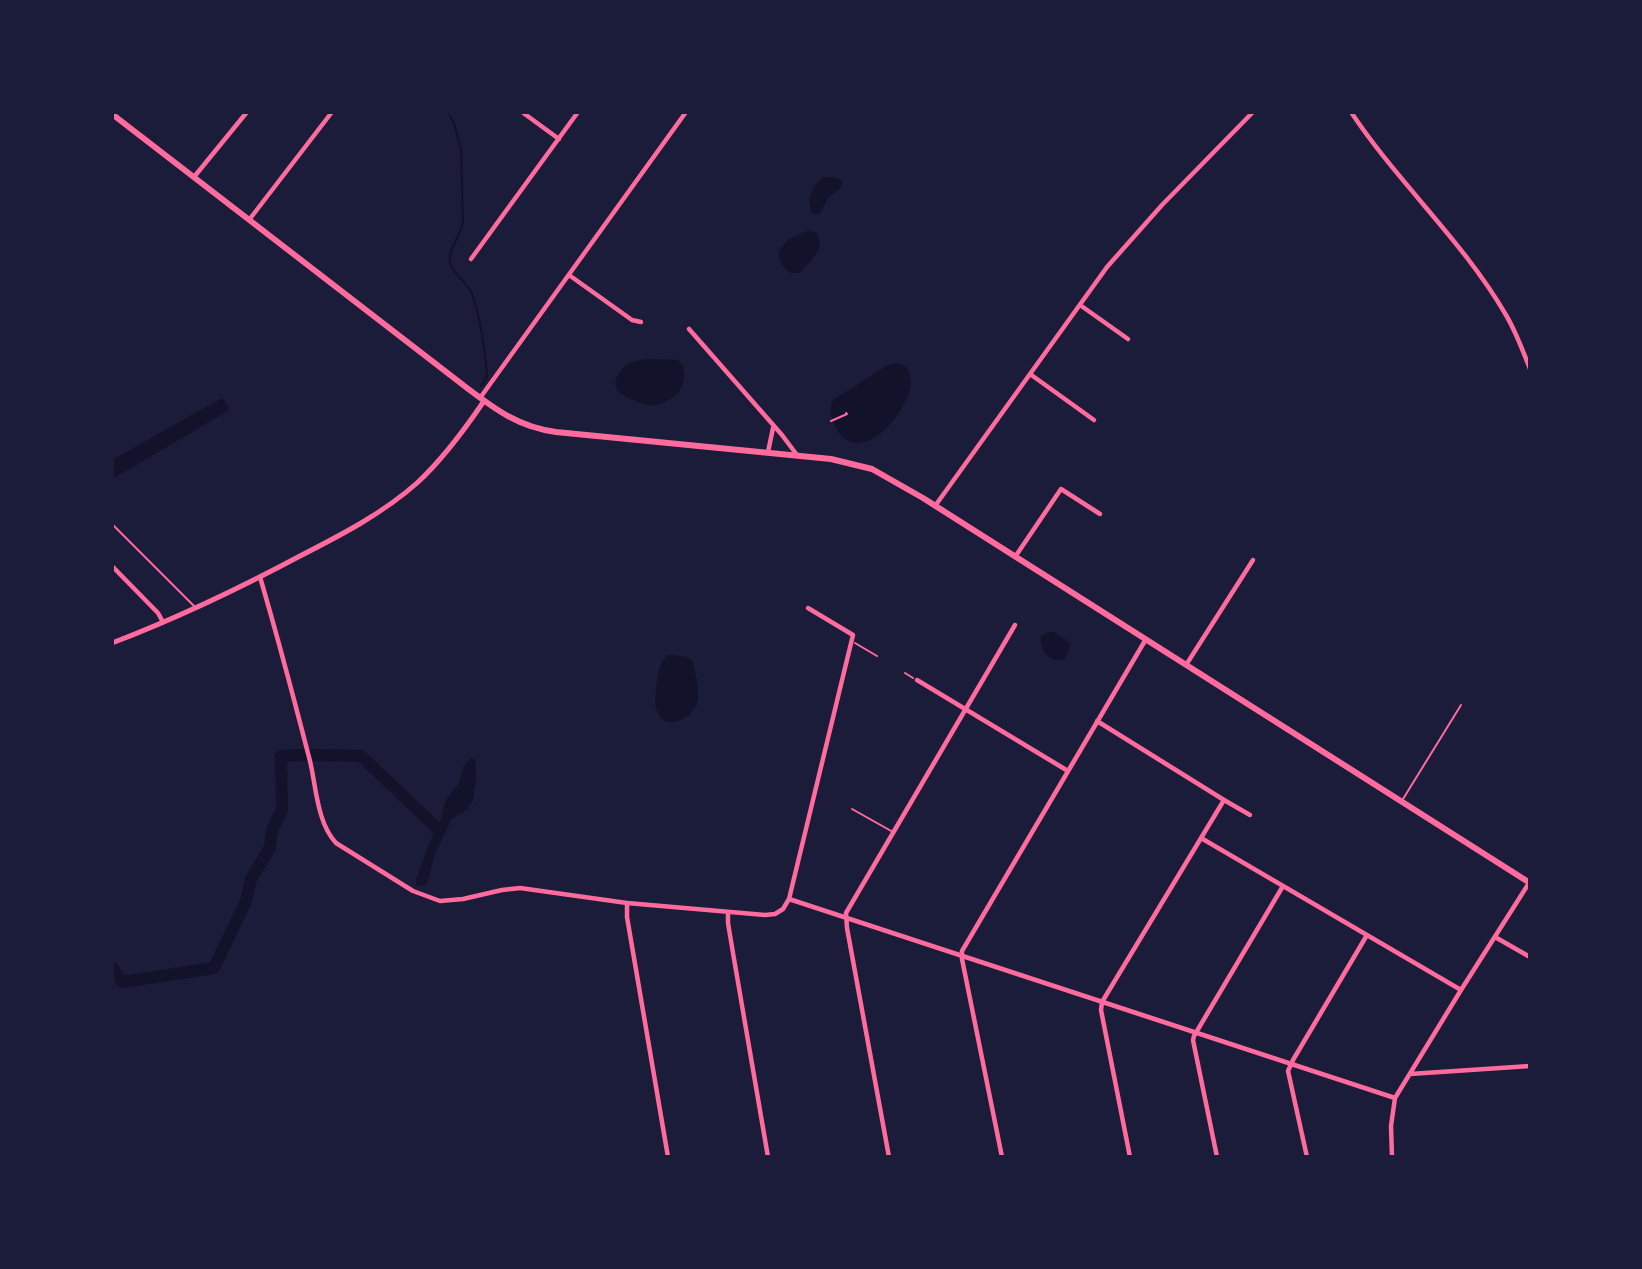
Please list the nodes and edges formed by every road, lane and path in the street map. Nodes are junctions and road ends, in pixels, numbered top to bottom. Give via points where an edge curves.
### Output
1 (247, 112) edge
2 (332, 112) edge
3 (522, 112) edge
4 (578, 112) edge
5 (686, 112) edge
6 (1253, 112) edge
7 (1351, 112) edge
8 (112, 114) edge
9 (559, 138) junction
10 (194, 177) junction
11 (249, 220) junction
12 (471, 259) dead end
13 (569, 275) junction
14 (1080, 305) junction
15 (641, 322) dead end
16 (689, 329) dead end
17 (1128, 339) dead end
18 (1530, 369) edge
19 (1030, 374) junction
20 (482, 399) junction
21 (846, 413) dead end
22 (1094, 420) dead end
23 (831, 421) dead end
24 (773, 427) junction
25 (768, 452) junction
26 (797, 455) junction
27 (935, 506) junction
28 (1100, 514) dead end
29 (112, 524) edge
30 (1015, 557) junction
31 (1253, 560) dead end
32 (112, 566) edge
33 (260, 577) junction
34 (195, 607) junction
35 (808, 608) dead end
36 (163, 622) junction
37 (1015, 625) dead end
38 (1146, 639) junction
39 (852, 641) junction
40 (112, 643) edge
41 (877, 656) dead end
42 (1186, 665) junction
43 (905, 673) dead end
44 (917, 681) joint
45 (1461, 705) dead end
46 (965, 709) junction
47 (1097, 721) junction
48 (1068, 771) junction
49 (1224, 800) junction
50 (1401, 802) junction
51 (852, 809) dead end
52 (1250, 815) dead end
53 (893, 832) junction
54 (1201, 838) junction
55 (1530, 883) edge
56 (1283, 886) junction
57 (789, 899) junction
58 (627, 903) junction
59 (728, 913) junction
60 (845, 917) junction
61 (1367, 935) junction
62 (1494, 937) junction
63 (961, 956) junction
64 (1530, 957) edge
65 (1461, 990) junction
66 (1102, 1002) junction
67 (1195, 1032) junction
68 (1291, 1064) junction
69 (1530, 1066) edge
70 (1409, 1074) junction
71 (1395, 1098) junction
72 (668, 1157) edge
73 (768, 1157) edge
74 (889, 1157) edge
75 (1002, 1157) edge
76 (1130, 1157) edge
77 (1217, 1157) edge
78 (1307, 1157) edge
79 (1392, 1157) edge

1 - 10 street
2 - 11 street
3 - 9 street
4 - 9 street
5 - 13 street
6 - 14 street via 1162,205
7 - 18 street via 1488,286
8 - 10 main road
9 - 12 street
10 - 11 main road
11 - 20 main road
13 - 15 street
13 - 20 street
14 - 17 street
14 - 19 street
16 - 24 street
19 - 22 street
19 - 27 street
20 - 25 main road via 512,420 543,430
20 - 33 street via 437,463 414,485 362,523
21 - 23 path
24 - 25 street
24 - 26 street
25 - 26 main road
26 - 27 main road via 866,467
27 - 30 main road
28 - 30 street via 1061,489
29 - 34 lane
30 - 38 main road
31 - 42 street
32 - 36 street
33 - 34 street
33 - 58 street via 318,803 336,843 413,891 440,901 520,888
34 - 36 street
35 - 39 street via 853,635
36 - 40 street
37 - 46 street
38 - 42 main road
38 - 47 street
39 - 41 path
39 - 57 street
42 - 50 main road
43 - 44 path
44 - 46 street
45 - 50 lane
46 - 48 street
46 - 53 street
47 - 48 street
47 - 49 street
48 - 63 street
49 - 52 street
49 - 54 street
50 - 55 main road
51 - 53 lane
53 - 60 street
54 - 56 street
54 - 66 street
55 - 62 street
56 - 61 street
56 - 67 street
57 - 59 street via 775,914
57 - 60 street
58 - 59 street
58 - 72 street
59 - 73 street
60 - 63 street
60 - 74 street
61 - 65 street
61 - 68 street
62 - 64 street
62 - 65 street
63 - 66 street
63 - 75 street
65 - 70 street
66 - 67 street
66 - 76 street
67 - 68 street
67 - 77 street
68 - 71 street
68 - 78 street via 1288,1071
69 - 70 street
70 - 71 street
71 - 79 street

